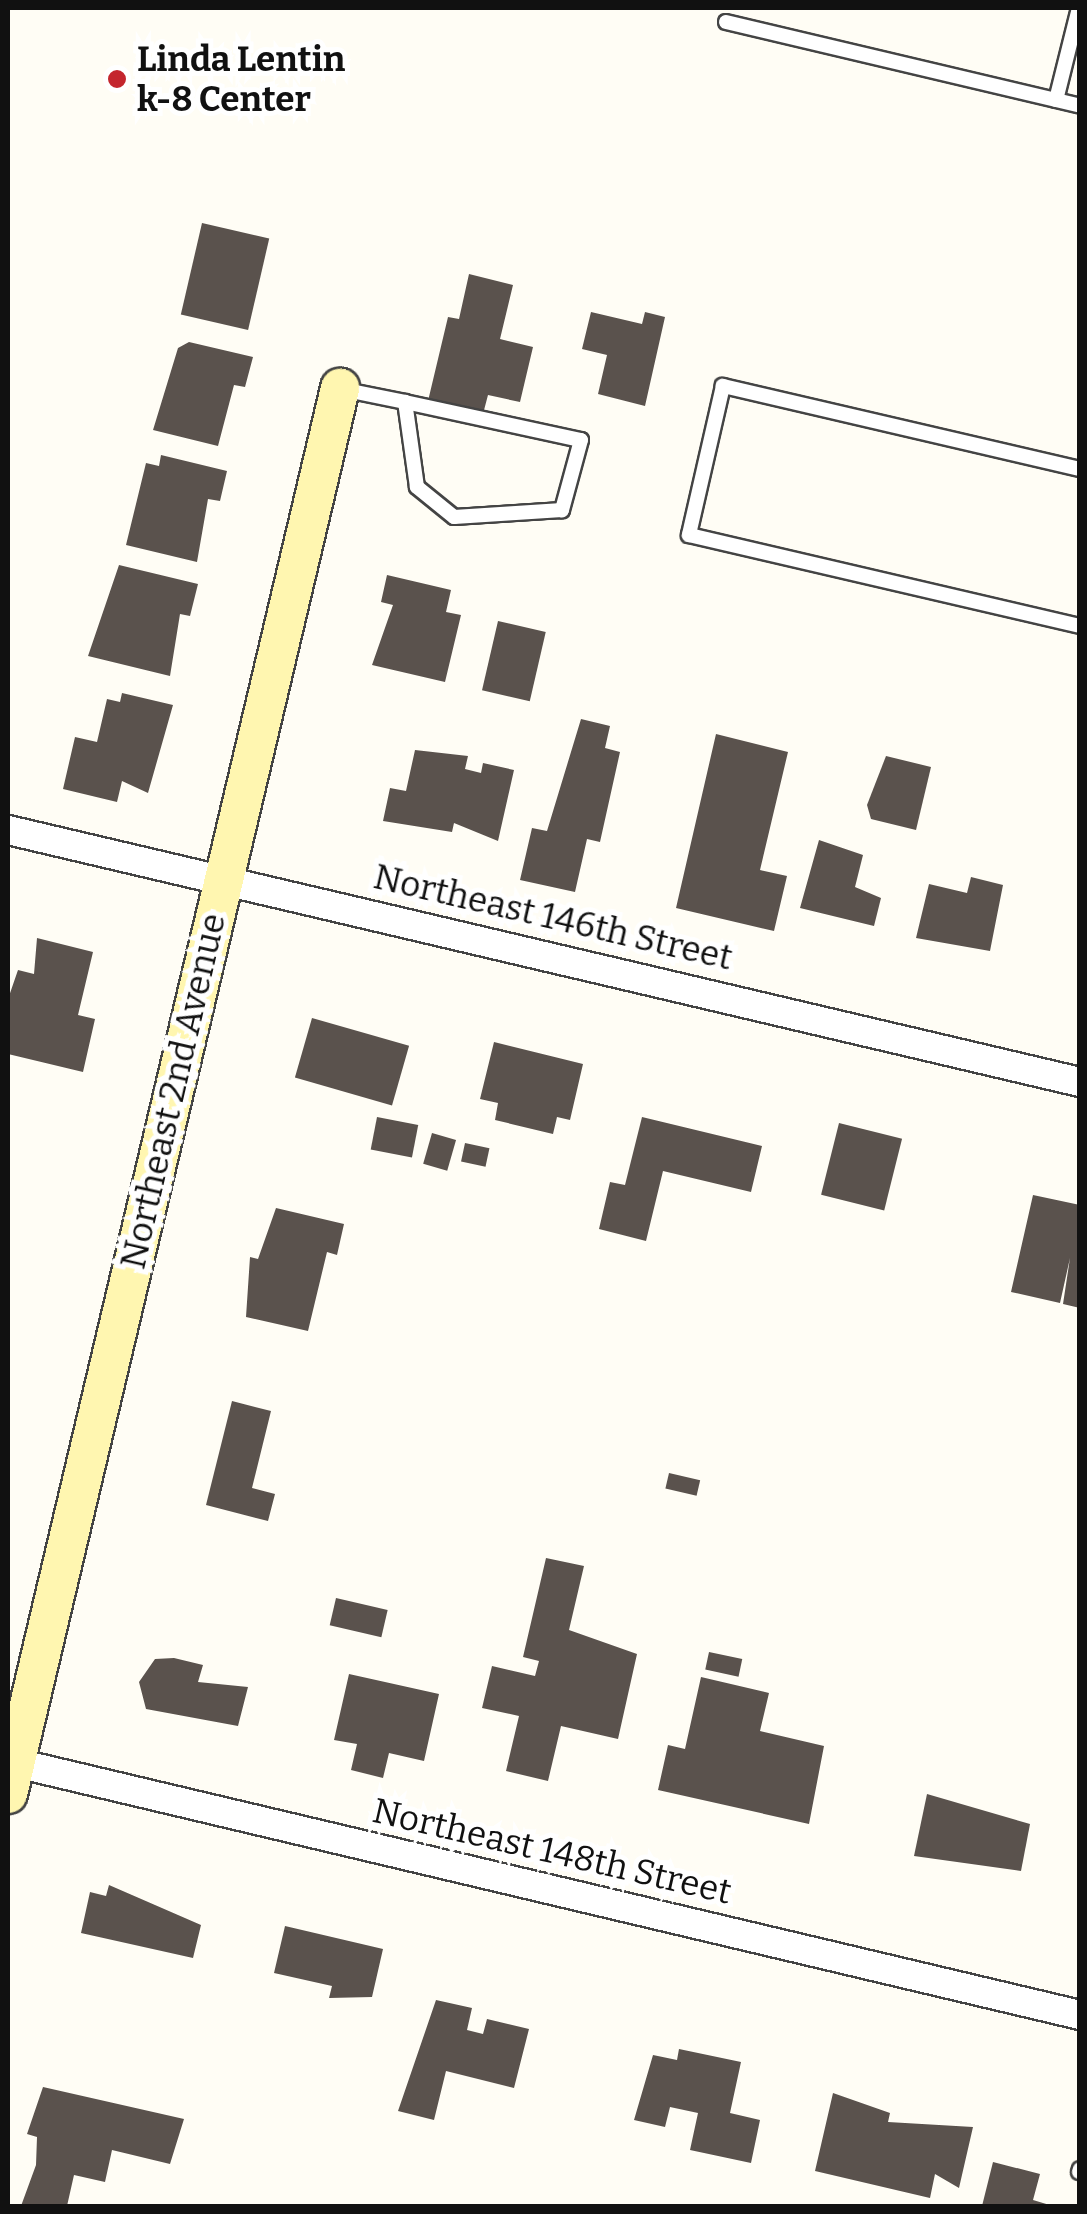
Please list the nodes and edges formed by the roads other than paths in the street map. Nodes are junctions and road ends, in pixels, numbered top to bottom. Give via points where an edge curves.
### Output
1 (1079, 8) edge
2 (726, 22) dead end
3 (1056, 100) junction
4 (1080, 106) edge
5 (340, 388) joint
6 (406, 402) junction
7 (1080, 468) edge
8 (1080, 626) edge
9 (8, 830) edge
10 (224, 877) junction
11 (1080, 1082) edge
12 (10, 1773) edge
13 (1080, 2015) edge

1 - 3 lane
2 - 3 lane
3 - 4 lane
5 - 6 lane
5 - 10 street, Northeast 2nd Avenue
6 - 6 lane via 581,440 562,510 454,517 418,487
7 - 8 lane via 723,386 689,535
9 - 10 street, Northeast 146th Street
10 - 11 street, Northeast 146th Street
10 - 12 street, Northeast 2nd Avenue
12 - 13 street, Northeast 148th Street

